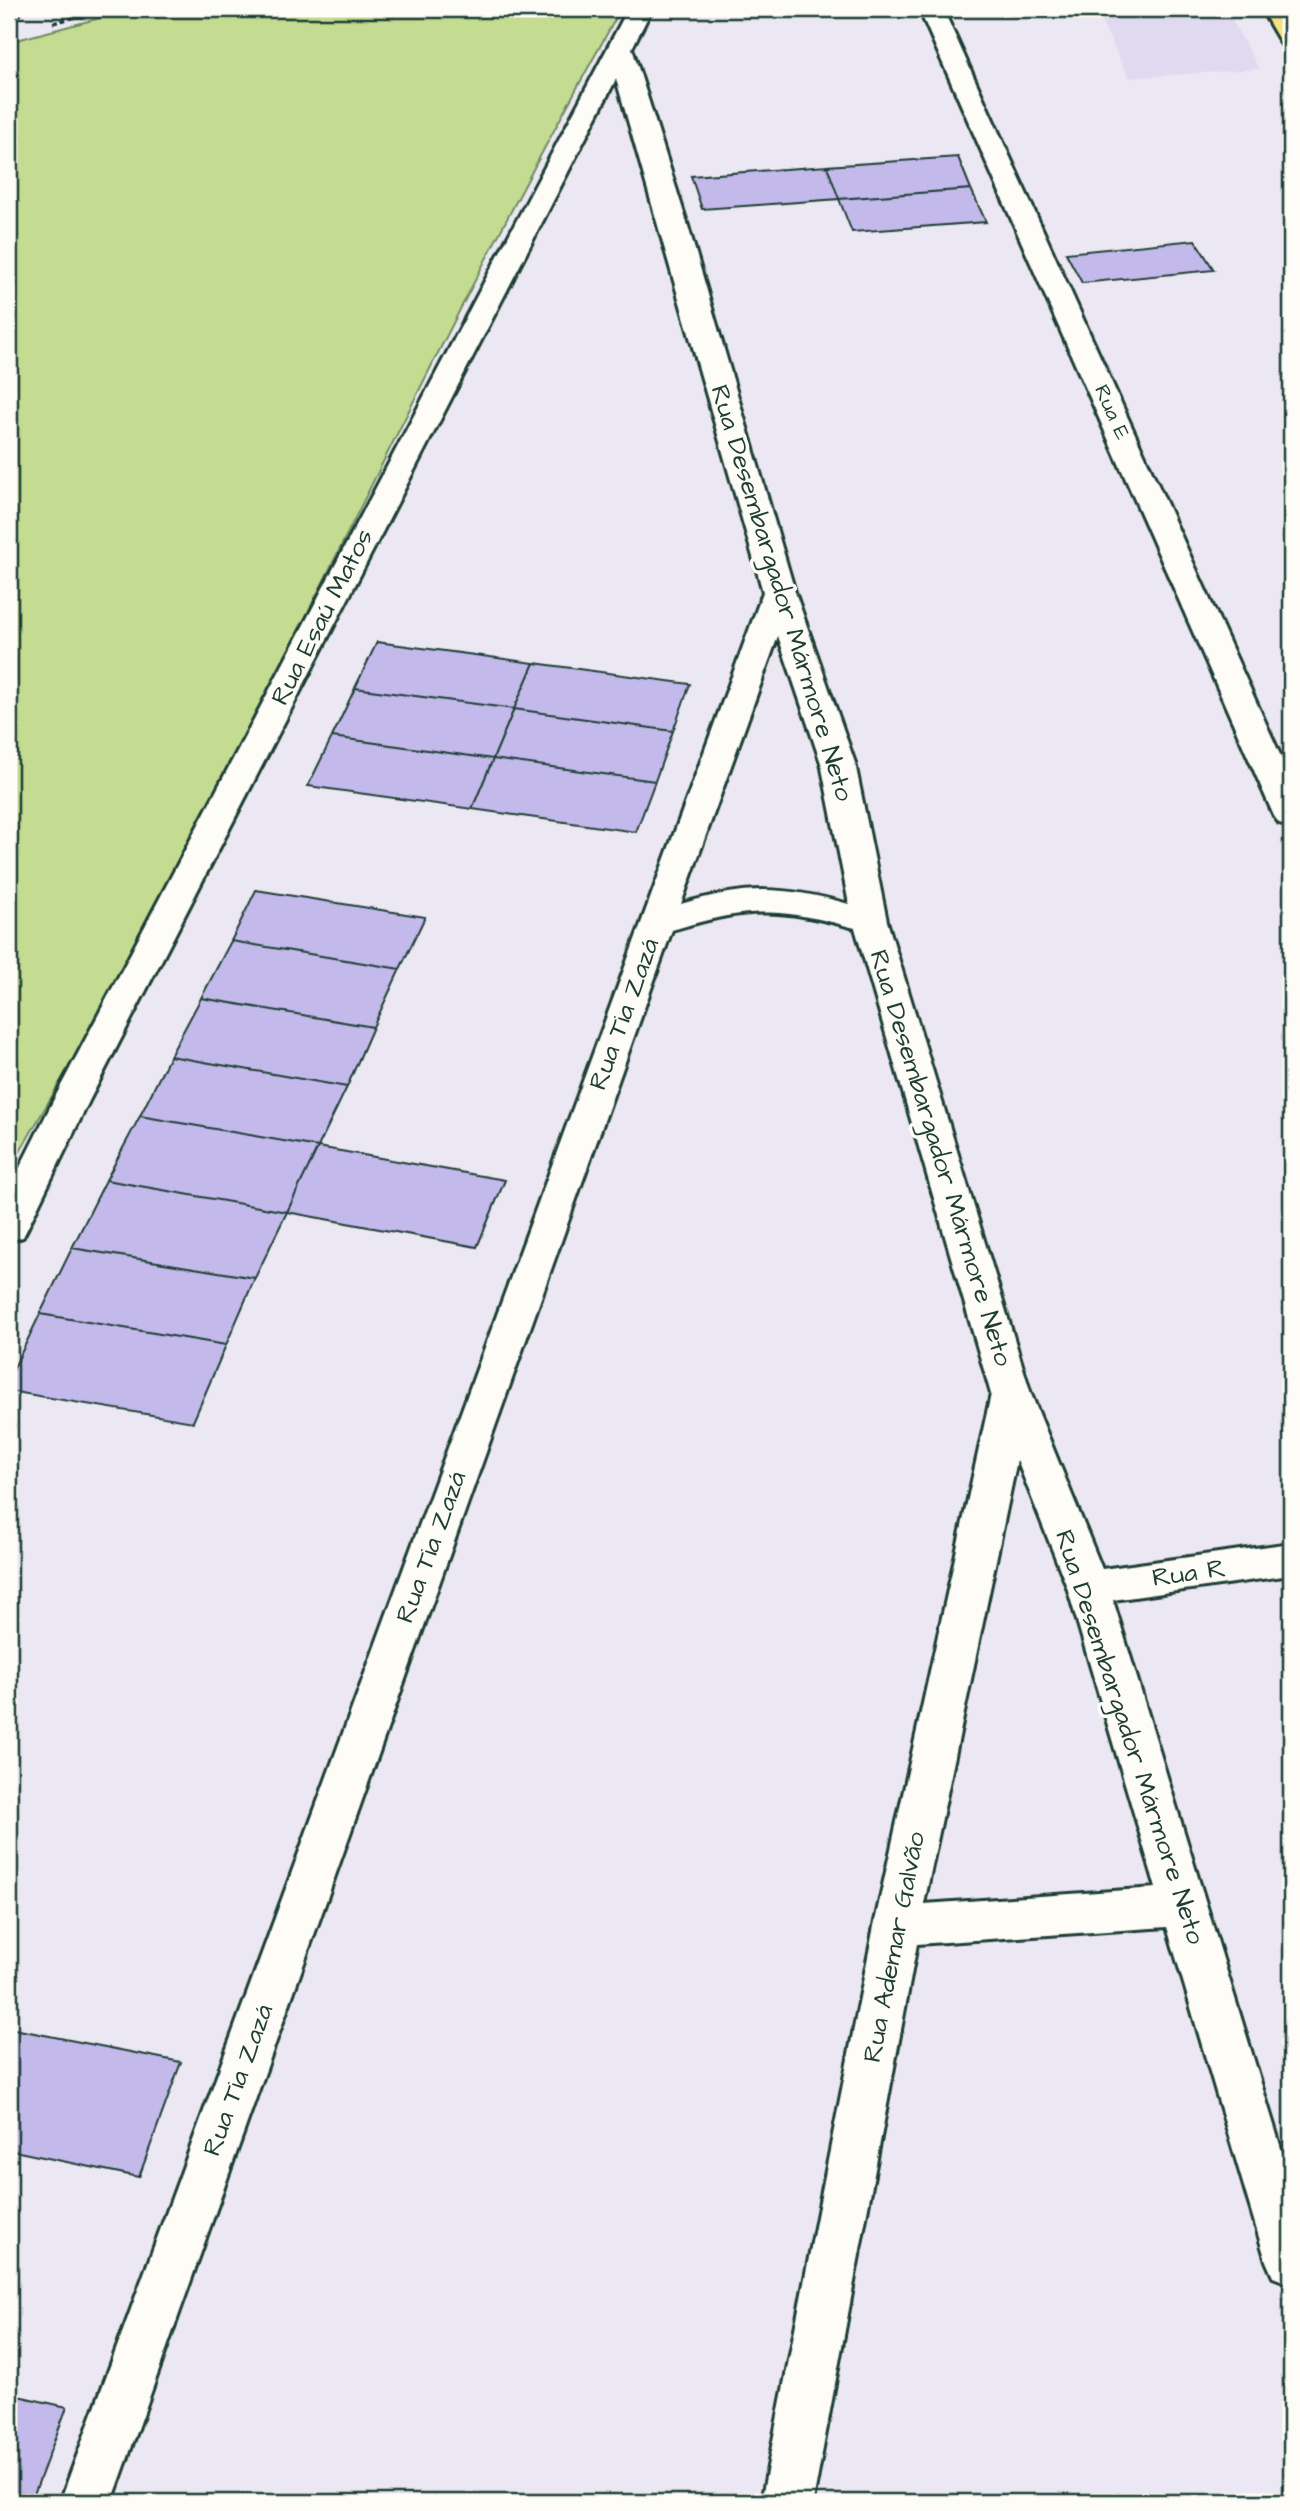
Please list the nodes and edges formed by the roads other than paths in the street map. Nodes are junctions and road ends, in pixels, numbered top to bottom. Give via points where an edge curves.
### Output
1 (640, 9) edge
2 (931, 9) edge
3 (1273, 9) edge
4 (1291, 40) edge
5 (618, 47) junction
6 (779, 592) junction
7 (1291, 816) edge
8 (870, 922) junction
9 (657, 923) junction
10 (9, 1227) edge
11 (1011, 1394) junction
12 (1291, 1559) edge
13 (1088, 1587) junction
14 (1185, 1906) junction
15 (897, 1926) junction
16 (1291, 2261) edge
17 (86, 2502) edge
18 (787, 2502) edge

1 - 5 street, Rua Esaú Matos
2 - 7 street, Rua E
3 - 4 main road
5 - 6 street, Rua Desembargador Mármore Neto
5 - 10 street, Rua Esaú Matos
6 - 8 street, Rua Desembargador Mármore Neto via 838,763
6 - 9 street, Rua Tia Zazá
8 - 9 street via 806,904 752,900
8 - 11 street, Rua Desembargador Mármore Neto
9 - 17 street, Rua Tia Zazá
11 - 13 street, Rua Desembargador Mármore Neto
11 - 15 street, Rua Ademar Galvão
12 - 13 street, Rua R
13 - 14 street, Rua Desembargador Mármore Neto
14 - 15 street
14 - 16 street, Rua Desembargador Mármore Neto
15 - 18 street, Rua Ademar Galvão

